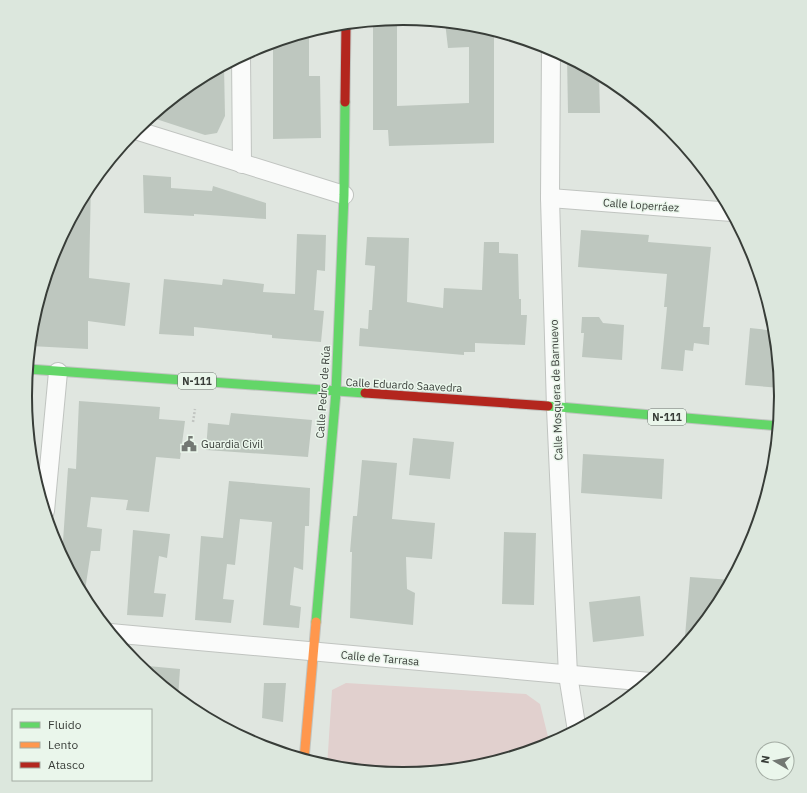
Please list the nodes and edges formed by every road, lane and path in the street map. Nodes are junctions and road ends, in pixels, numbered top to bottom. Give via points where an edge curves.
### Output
1 (346, 30) edge
2 (551, 55) edge
3 (241, 62) edge
4 (143, 132) edge
5 (242, 164) junction
6 (344, 195) junction
7 (550, 198) junction
8 (725, 211) edge
9 (33, 370) edge
10 (58, 372) junction
11 (336, 392) junction
12 (556, 408) junction
13 (195, 409) dead end
14 (193, 422) dead end
15 (774, 426) edge
16 (46, 497) edge
17 (118, 634) edge
18 (314, 652) junction
19 (568, 675) junction
20 (642, 681) edge
21 (576, 725) edge
22 (305, 754) edge

1 - 6 main road, Calle Pedro de Rúa
2 - 7 street, Calle Mosquera de Barnuevo
3 - 5 street
4 - 5 street
5 - 6 street
6 - 11 main road, Calle Pedro de Rúa
7 - 8 street, Calle Loperráez
7 - 12 street, Calle Mosquera de Barnuevo
9 - 10 main road, Calle Eduardo Saavedra / N-111
10 - 11 main road, Calle Eduardo Saavedra / N-111
10 - 16 street
11 - 12 main road, Calle Eduardo Saavedra / N-111 via 516,403
11 - 18 main road, Calle Pedro de Rúa
12 - 15 main road, Calle Eduardo Saavedra / N-111
12 - 19 street, Calle Mosquera de Barnuevo
13 - 14 path
17 - 18 street, Calle de Tarrasa
18 - 19 street, Calle de Tarrasa
18 - 22 main road, Calle Pedro de Rúa
19 - 20 street, Calle de Tarrasa
19 - 21 street, Calle Mosquera de Barnuevo

